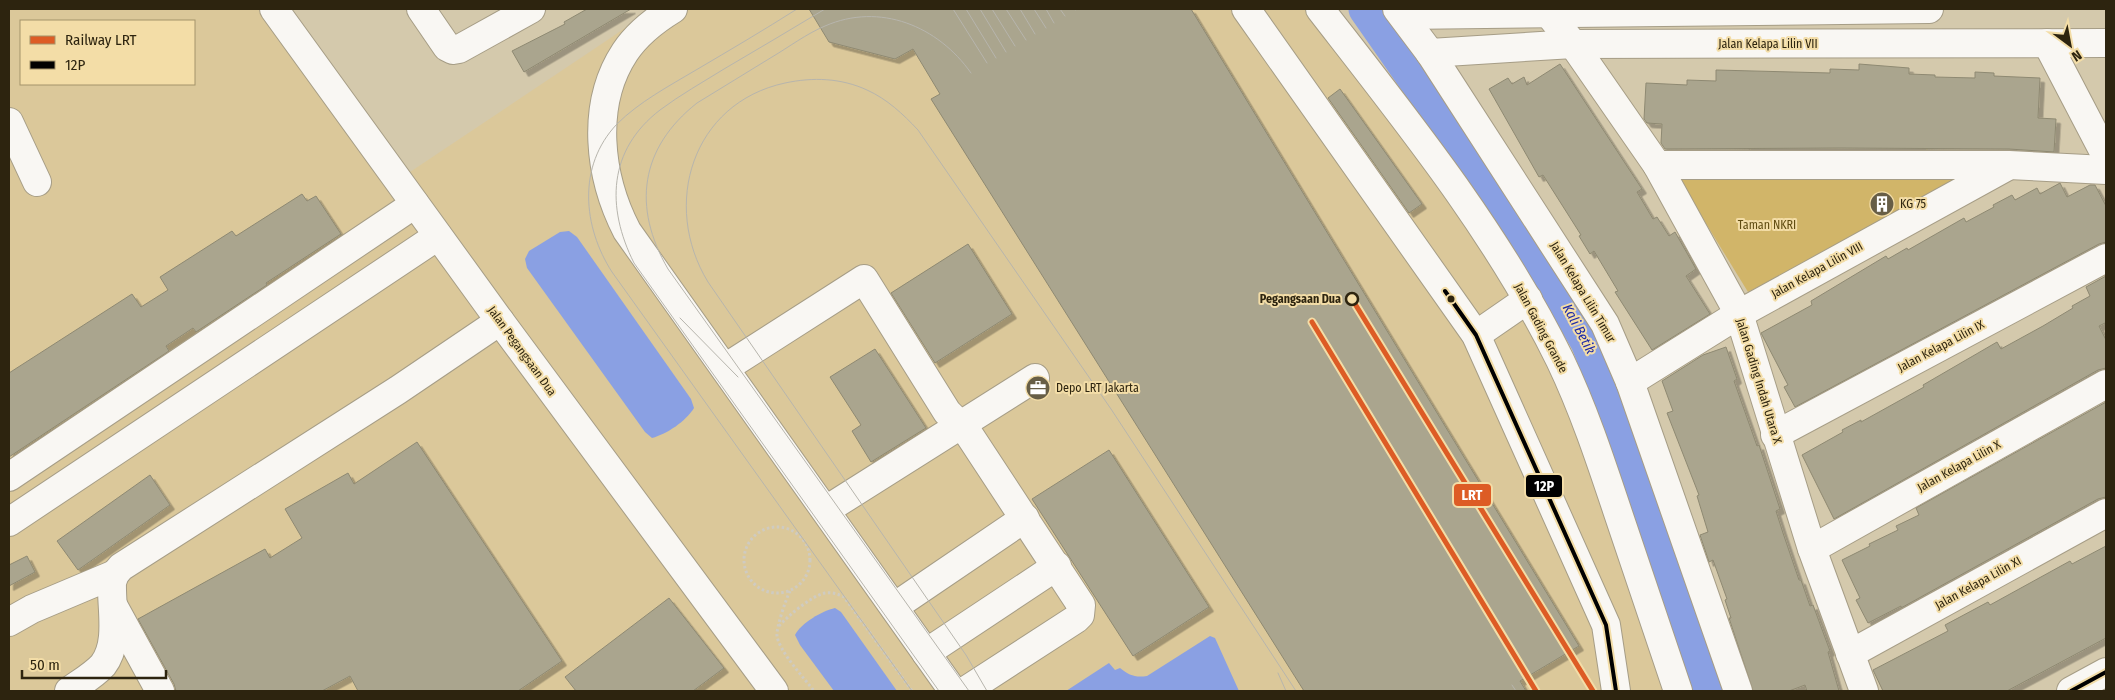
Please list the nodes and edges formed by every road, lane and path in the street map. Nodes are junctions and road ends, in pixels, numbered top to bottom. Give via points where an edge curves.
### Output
1 (274, 9) edge
2 (421, 9) edge
3 (531, 9) edge
4 (673, 9) edge
5 (1246, 9) edge
6 (1320, 9) edge
7 (1929, 9) edge
8 (1549, 11) edge
9 (1671, 11) edge
10 (1400, 12) edge
11 (1437, 12) edge
12 (2046, 43) junction
13 (2106, 43) edge
14 (1573, 44) junction
15 (1430, 53) junction
16 (9, 122) edge
17 (2106, 156) edge
18 (1656, 165) junction
19 (2009, 165) junction
20 (2106, 170) edge
21 (38, 182) dead end
22 (415, 204) junction
23 (438, 236) junction
24 (2106, 258) edge
25 (1528, 300) junction
26 (1739, 314) junction
27 (500, 321) junction
28 (1476, 335) junction
29 (725, 368) junction
30 (1035, 378) dead end
31 (1630, 382) junction
32 (2106, 384) edge
33 (960, 425) junction
34 (1775, 435) junction
35 (9, 477) edge
36 (826, 510) junction
37 (2106, 513) edge
38 (10, 517) edge
39 (1025, 518) junction
40 (1812, 549) junction
41 (1057, 566) junction
42 (114, 574) junction
43 (790, 590) junction
44 (111, 602) junction
45 (894, 607) junction
46 (9, 622) edge
47 (779, 626) junction
48 (926, 653) junction
49 (1850, 654) junction
50 (2106, 672) edge
51 (69, 691) edge
52 (160, 691) edge
53 (774, 691) edge
54 (814, 691) edge
55 (912, 691) edge
56 (953, 691) edge
57 (965, 691) edge
58 (1616, 691) edge
59 (1678, 691) edge
60 (1738, 691) edge
61 (1864, 691) edge
62 (2071, 691) edge

1 - 22 street, Jalan Pegangsaan Dua
2 - 3 street via 447,47 453,50
4 - 29 street via 640,33 625,51 615,71 604,108 603,152 612,194 627,231
5 - 28 street
6 - 25 street, Jalan Gading Grande via 1458,190
7 - 9 street
8 - 9 street
8 - 11 street
8 - 14 street, Jalan Gading Indah Utara X
10 - 11 street
10 - 15 street, Jalan Kelapa Lilin Timur
12 - 13 street, Jalan Kelapa Lilin VII
12 - 14 street, Jalan Kelapa Lilin VII
12 - 17 street
14 - 15 street, Jalan Kelapa Lilin VII
14 - 18 street, Jalan Gading Indah Utara X
15 - 31 street, Jalan Kelapa Lilin Timur via 1605,324
16 - 21 street
18 - 19 street
18 - 26 street, Jalan Gading Indah Utara X
19 - 20 street
19 - 26 street, Jalan Kelapa Lilin VIII
22 - 23 street, Jalan Pegangsaan Dua
22 - 35 street
23 - 27 street, Jalan Pegangsaan Dua
23 - 38 street
24 - 34 street, Jalan Kelapa Lilin IX
25 - 28 street
25 - 59 street, Jalan Gading Grande via 1560,361 1591,434
26 - 31 street, Jalan Kelapa Lilin VIII
26 - 34 street, Jalan Gading Indah Utara X
27 - 42 street via 120,567
27 - 53 street, Jalan Pegangsaan Dua
28 - 58 street via 1606,625
29 - 33 street via 864,279 947,412
29 - 36 street
30 - 33 street
31 - 60 street, Jalan Kelapa Lilin Timur
32 - 40 street, Jalan Kelapa Lilin X
33 - 36 street
33 - 39 street
34 - 40 street, Jalan Gading Indah Utara X
36 - 45 street
37 - 49 street, Jalan Kelapa Lilin XI
39 - 41 street
39 - 45 street
40 - 49 street, Jalan Gading Indah Utara X
41 - 48 street
41 - 57 street via 1080,600 1080,615
42 - 44 street
42 - 46 street
43 - 43 path via 802,582 809,568 810,554 804,540 792,531 778,527 764,530 752,538 745,551 744,566 750,580 761,589 775,593
43 - 47 path
44 - 51 street via 113,635 109,654 102,666
44 - 52 street
45 - 48 street
47 - 54 path via 776,635 783,649
47 - 55 path via 819,595 835,593 844,597
48 - 56 street
49 - 61 street, Jalan Gading Indah Utara X
50 - 62 street

